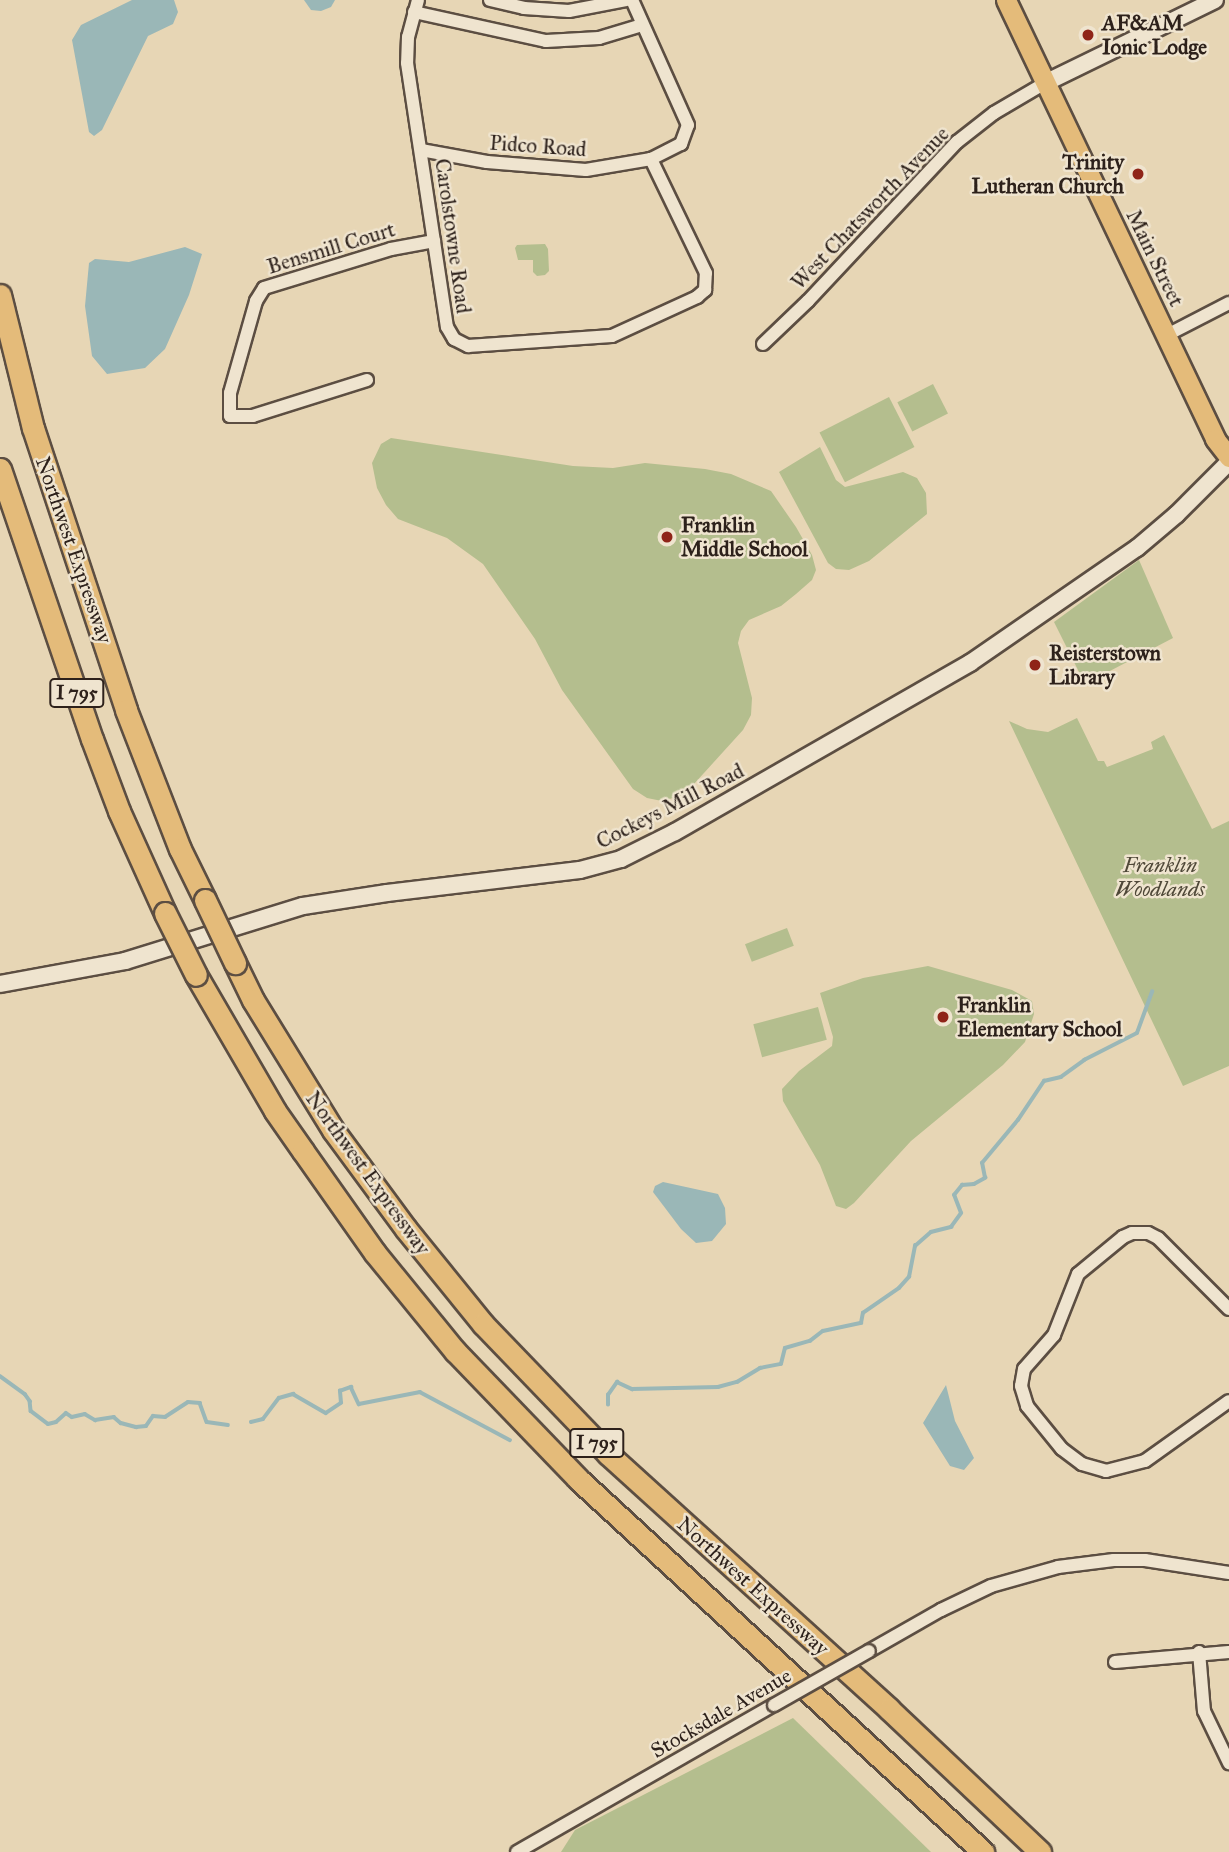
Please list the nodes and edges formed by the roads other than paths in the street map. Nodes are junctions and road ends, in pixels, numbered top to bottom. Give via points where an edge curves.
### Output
1 (490, 0) edge
2 (626, 0) edge
3 (632, 0) edge
4 (1006, 0) edge
5 (1215, 0) edge
6 (416, 6) edge
7 (642, 25) junction
8 (1045, 83) junction
9 (421, 149) junction
10 (651, 159) junction
11 (434, 241) junction
12 (0, 295) edge
13 (1229, 303) edge
14 (0, 330) edge
15 (1167, 335) junction
16 (763, 344) dead end
17 (367, 380) dead end
18 (33, 428) junction
19 (1229, 460) edge
20 (0, 469) edge
21 (0, 984) edge
22 (1229, 1309) edge
23 (1229, 1401) edge
24 (1229, 1573) edge
25 (1229, 1652) edge
26 (1199, 1653) junction
27 (1115, 1662) dead end
28 (1229, 1763) edge
29 (517, 1852) edge
30 (983, 1852) edge
31 (1040, 1852) edge

1 - 2 street via 569,11
3 - 7 street
4 - 8 main road, Main Street
5 - 8 street
6 - 7 street via 546,41 599,38
6 - 9 street, Carolstowne Road via 406,51
7 - 10 street via 688,125 681,144
8 - 15 main road, Main Street
8 - 16 street, West Chatsworth Avenue via 957,142
9 - 10 street, Pidco Road via 487,162 586,170
9 - 11 street, Carolstowne Road
10 - 11 street, Carolstowne Road via 707,283 697,297 619,334 460,343 447,327
11 - 17 street, Bensmill Court via 391,248 264,288 256,301 230,393 230,416 254,416
12 - 18 highway, Northwest Expressway / I 795
13 - 15 street
14 - 18 highway
15 - 19 main road, Main Street
18 - 31 highway, Northwest Expressway / I 795, bridge via 126,710 171,828 253,1000 334,1130 483,1324 607,1454
19 - 21 street, Cockeys Mill Road via 1137,548 970,663 621,859 580,870 303,906 125,961
20 - 30 highway, Northwest Expressway / I 795, bridge via 92,738 165,912 275,1111 323,1181 454,1351 579,1479
22 - 23 street via 1158,1238 1132,1233 1077,1274 1054,1335 1024,1369 1021,1386 1027,1406 1062,1449 1082,1464 1106,1471 1145,1461
24 - 29 street, Stocksdale Avenue, bridge via 1144,1560 1088,1562 991,1586
25 - 26 street
26 - 27 street
26 - 28 street via 1204,1711

